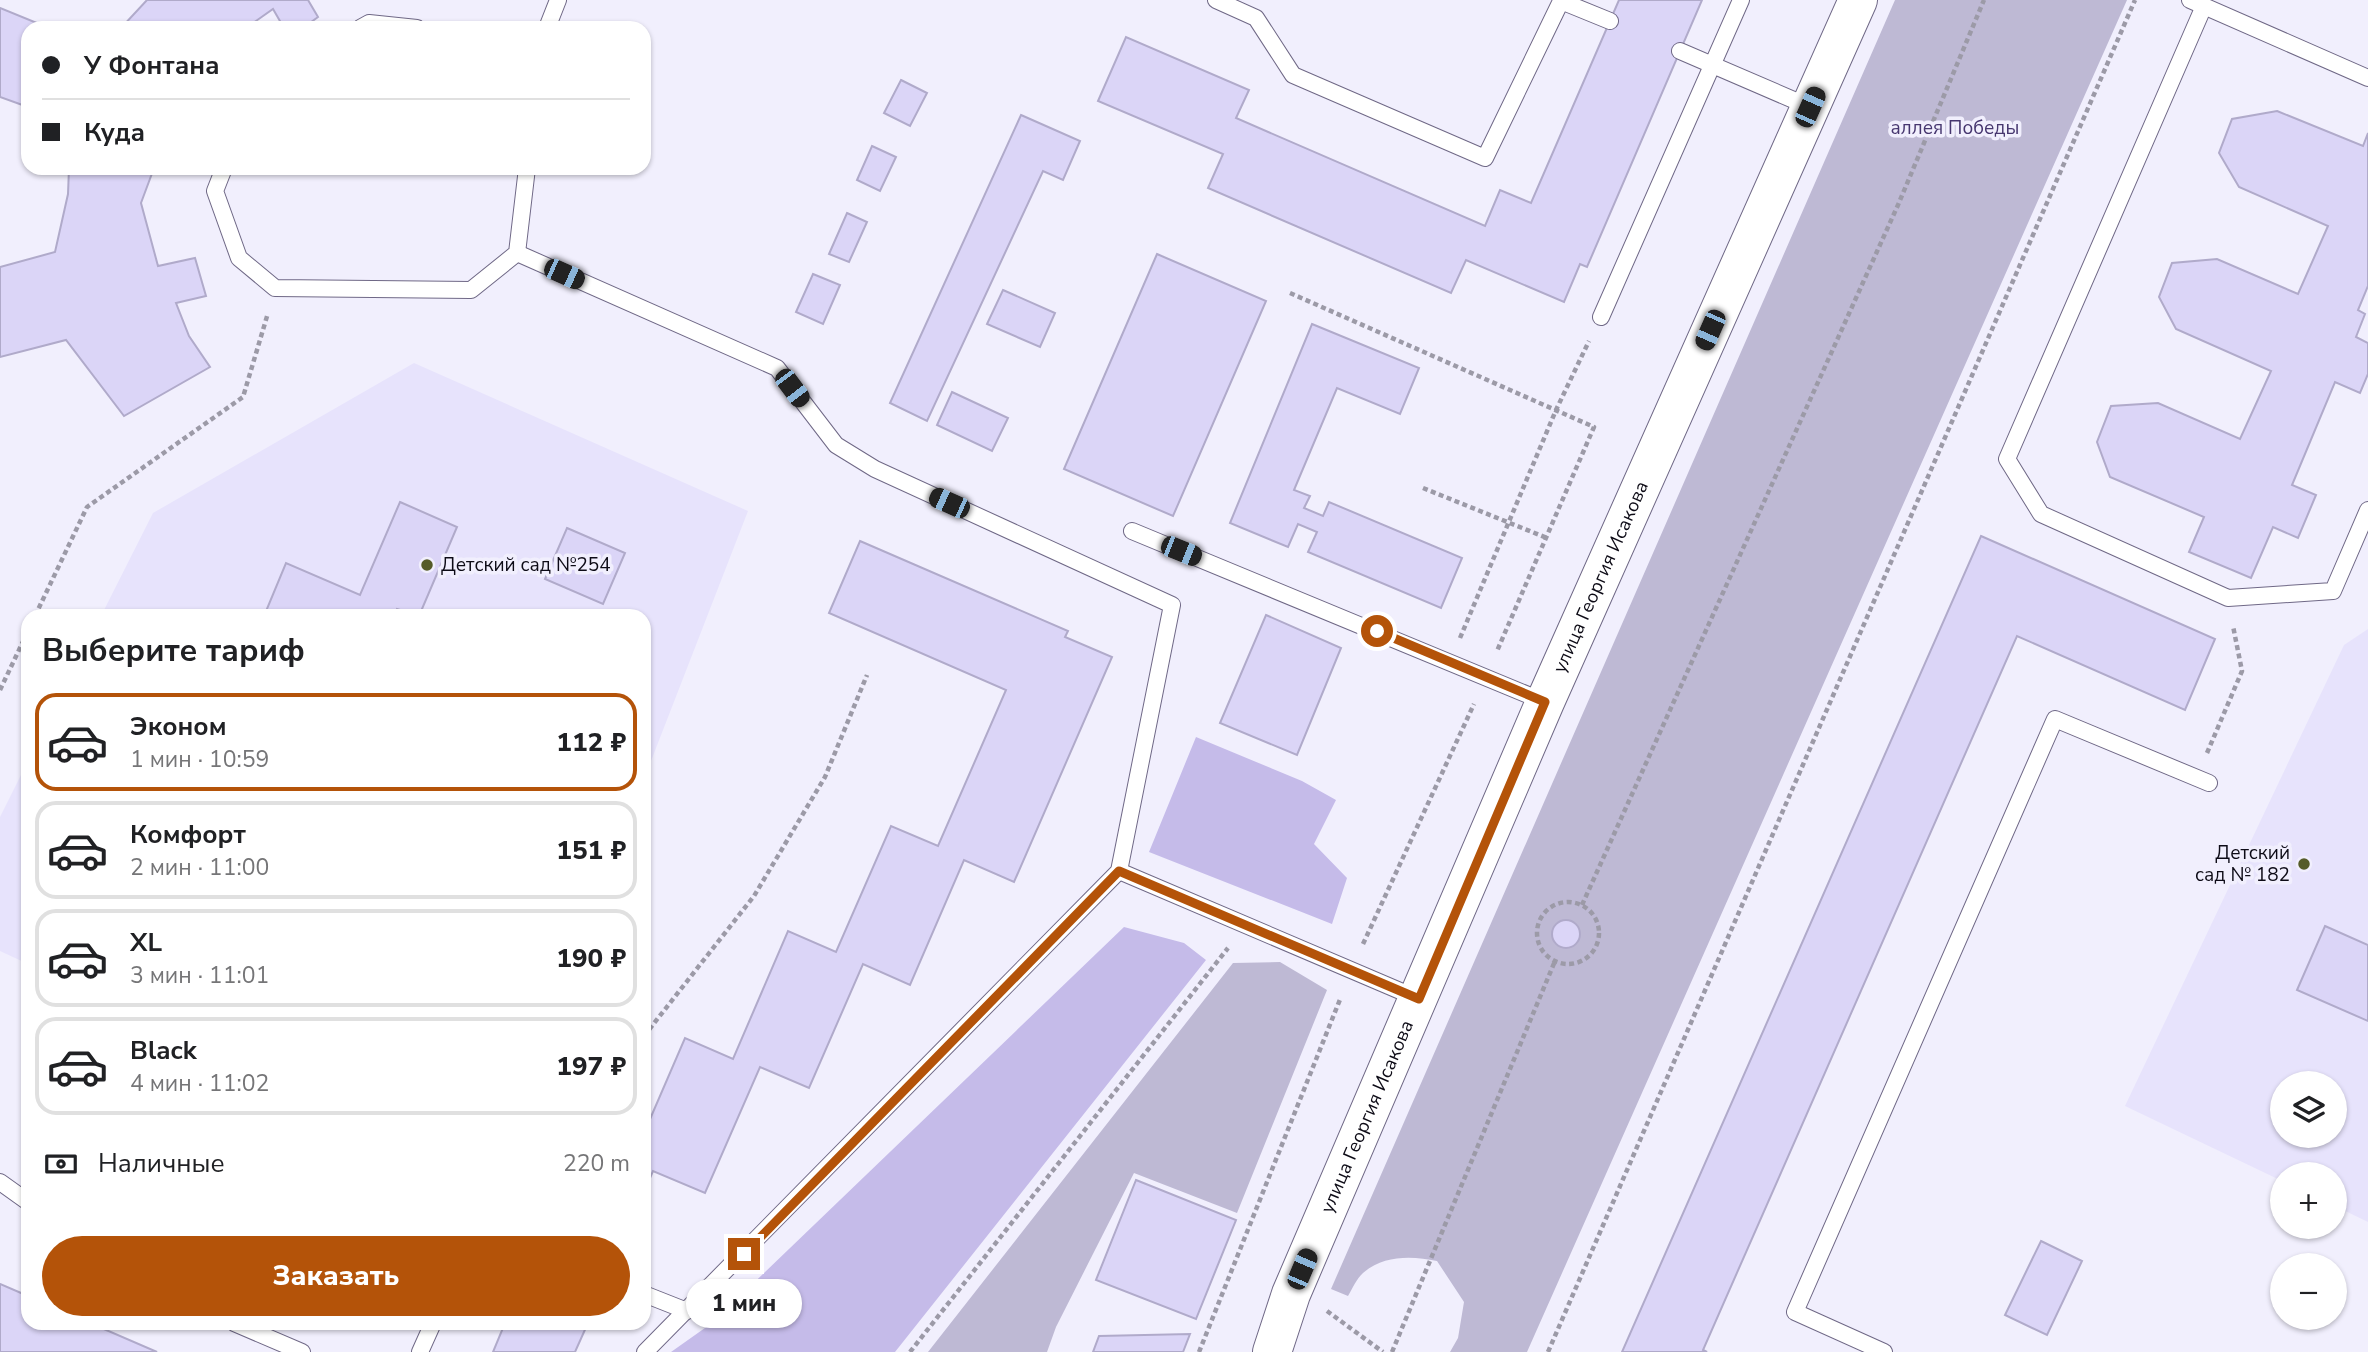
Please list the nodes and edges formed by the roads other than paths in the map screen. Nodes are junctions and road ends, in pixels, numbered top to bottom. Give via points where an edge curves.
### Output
1 (558, 0) edge
2 (1216, 0) edge
3 (1741, 0) edge
4 (1858, 0) edge
5 (2197, 3) edge
6 (550, 21) edge
7 (1610, 21) dead end
8 (1680, 51) dead end
9 (1712, 65) junction
10 (2368, 78) edge
11 (1810, 107) junction
12 (221, 175) edge
13 (526, 175) edge
14 (517, 253) junction
15 (1601, 317) road end
16 (2368, 510) edge
17 (1132, 531) dead end
18 (1545, 702) junction
19 (2202, 780) road end
20 (1119, 871) junction
21 (1419, 999) junction
22 (0, 1182) edge
23 (21, 1197) edge
24 (651, 1297) edge
25 (687, 1311) junction
26 (250, 1330) edge
27 (430, 1330) edge
28 (302, 1352) edge
29 (420, 1352) edge
30 (645, 1352) edge
31 (1272, 1352) edge
32 (1884, 1352) edge

1 - 6 lane
2 - 7 lane via 1256,18 1293,75 1485,158 1561,1
3 - 9 lane
4 - 11 street, улица Георгия Исакова
5 - 10 lane
5 - 16 lane via 2007,459 2041,514 2228,598 2333,591
8 - 9 lane
9 - 11 lane
9 - 15 lane
11 - 18 street, улица Георгия Исакова
12 - 14 lane via 215,191 239,258 275,288 471,290
13 - 14 lane
14 - 20 lane via 778,368 836,445 875,469 1172,605
17 - 18 lane
18 - 21 street, улица Георгия Исакова
19 - 32 lane via 2055,719 1795,1312
20 - 21 lane
20 - 25 lane
21 - 31 street, улица Георгия Исакова via 1291,1293
22 - 23 lane
24 - 25 lane
25 - 30 lane
26 - 28 lane
27 - 29 lane

